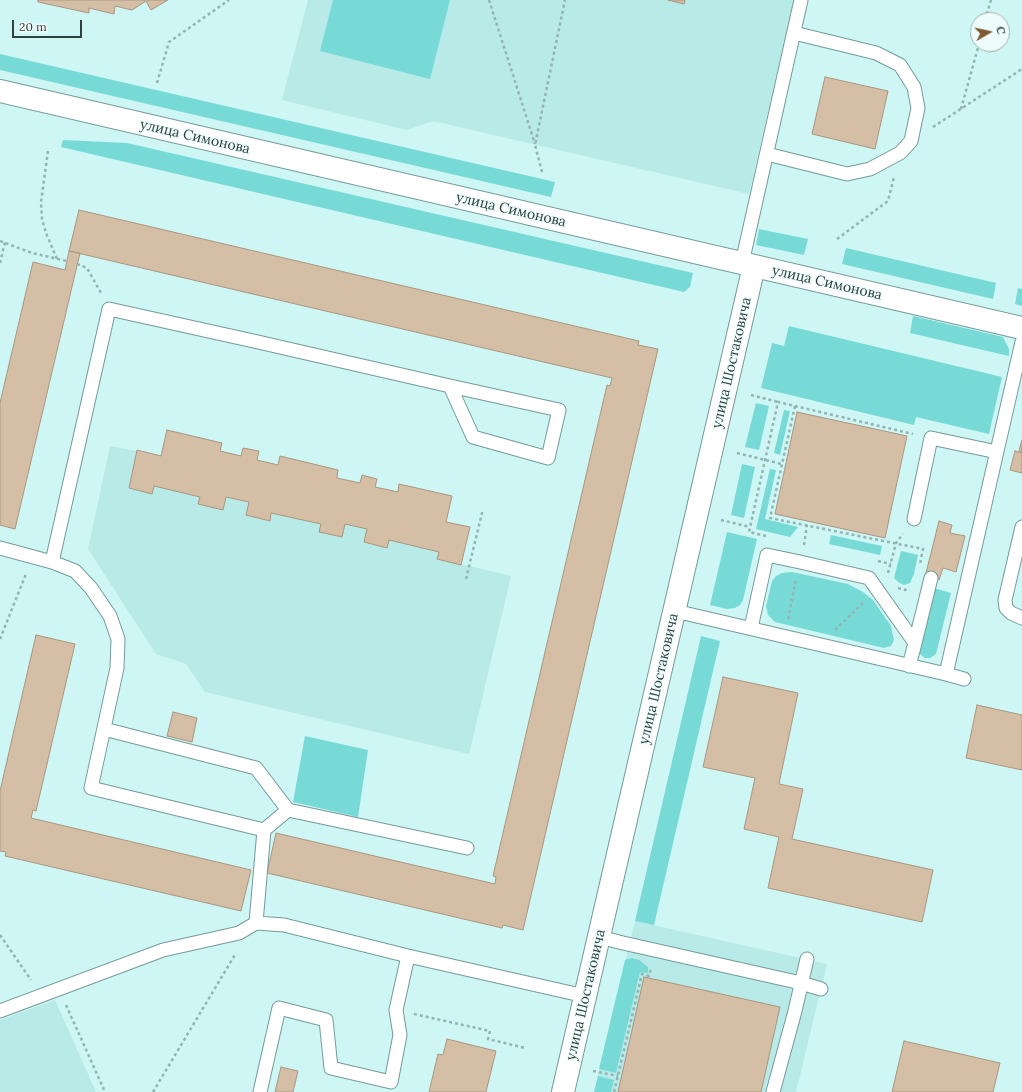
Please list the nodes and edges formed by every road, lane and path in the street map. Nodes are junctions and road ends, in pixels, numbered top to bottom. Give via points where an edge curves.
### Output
1 (229, 0) edge
2 (489, 0) edge
3 (565, 0) edge
4 (801, 0) edge
5 (991, 0) edge
6 (987, 12) edge
7 (794, 33) junction
8 (977, 52) edge
9 (1022, 69) edge
10 (157, 83) dead end
11 (0, 91) edge
12 (961, 109) junction
13 (912, 141) junction
14 (535, 145) junction
15 (48, 150) dead end
16 (900, 153) junction
17 (767, 154) junction
18 (542, 172) dead end
19 (837, 240) dead end
20 (0, 241) edge
21 (5, 242) junction
22 (57, 259) junction
23 (67, 261) dead end
24 (0, 263) edge
25 (77, 264) dead end
26 (748, 265) junction
27 (109, 309) junction
28 (1022, 328) edge
29 (1022, 342) edge
30 (450, 386) junction
31 (751, 395) dead end
32 (778, 402) junction
33 (795, 406) junction
34 (932, 438) junction
35 (997, 452) junction
36 (737, 454) dead end
37 (765, 460) junction
38 (782, 464) junction
39 (483, 509) dead end
40 (914, 518) dead end
41 (721, 520) dead end
42 (750, 527) junction
43 (1022, 527) edge
44 (770, 536) dead end
45 (797, 542) dead end
46 (812, 546) dead end
47 (0, 548) edge
48 (33, 556) junction
49 (52, 562) junction
50 (891, 564) dead end
51 (878, 566) dead end
52 (883, 571) dead end
53 (918, 571) dead end
54 (887, 577) dead end
55 (931, 578) dead end
56 (466, 579) dead end
57 (910, 587) dead end
58 (896, 588) dead end
59 (675, 610) junction
60 (1022, 618) edge
61 (751, 628) junction
62 (0, 639) edge
63 (915, 643) junction
64 (909, 666) junction
65 (946, 674) junction
66 (964, 679) dead end
67 (104, 729) junction
68 (288, 810) junction
69 (264, 830) junction
70 (467, 848) dead end
71 (256, 923) junction
72 (0, 935) edge
73 (599, 937) junction
74 (237, 951) dead end
75 (408, 956) junction
76 (807, 959) dead end
77 (650, 963) dead end
78 (801, 983) junction
79 (59, 989) junction
80 (821, 989) dead end
81 (41, 995) junction
82 (585, 996) junction
83 (396, 1010) junction
84 (0, 1011) edge
85 (525, 1048) dead end
86 (592, 1071) dead end
87 (618, 1076) junction
88 (104, 1092) edge
89 (153, 1092) edge
90 (260, 1092) edge
91 (563, 1092) edge
92 (614, 1092) edge
93 (773, 1092) edge

1 - 10 path via 169,42
2 - 14 path
3 - 14 path
4 - 7 lane
5 - 6 path
7 - 13 lane via 876,53 900,65 914,87 918,108
7 - 17 lane
8 - 12 path
9 - 12 path
11 - 26 street, улица Симонова
12 - 13 path
13 - 16 lane
14 - 18 path
15 - 22 path via 41,202 42,219
16 - 17 lane via 870,169 847,174
16 - 19 path via 888,201
17 - 26 lane
20 - 21 path
21 - 22 path via 32,253
21 - 24 path
22 - 23 path
25 - 27 path via 87,268
26 - 28 street, улица Симонова
26 - 59 street, улица Шостаковича
27 - 30 lane
27 - 49 lane
29 - 35 lane
30 - 30 lane via 559,410 548,458 473,437
31 - 32 path
32 - 33 path
32 - 37 path
33 - 34 path
33 - 38 path
34 - 35 lane
34 - 40 lane
35 - 65 lane
36 - 37 path
37 - 38 path
37 - 42 path
38 - 53 path via 770,518 923,549
39 - 56 path
41 - 42 path
42 - 44 path via 749,532
43 - 60 lane via 1005,600 1006,608
45 - 46 path
47 - 48 lane
48 - 49 lane
48 - 62 path
49 - 67 lane via 75,571 91,588 110,616 118,639 117,668
50 - 51 path via 873,560
52 - 54 path
55 - 63 lane
57 - 58 path via 905,590
59 - 61 lane
59 - 73 street, улица Шостаковича
61 - 63 lane via 767,555 869,578
61 - 64 lane
63 - 64 lane
64 - 65 lane
65 - 66 lane
67 - 68 lane via 256,768
67 - 69 lane via 91,788
68 - 69 lane
68 - 70 lane
69 - 71 lane
71 - 75 lane via 284,925
71 - 79 lane via 239,933 163,950
72 - 81 path
73 - 78 lane
73 - 82 street, улица Шостаковича
74 - 89 path
75 - 82 lane
75 - 83 lane
76 - 78 lane
77 - 87 path via 652,970 649,976 642,974
78 - 80 lane
78 - 93 lane
79 - 81 lane
79 - 88 path
81 - 84 lane
82 - 91 street, улица Шостаковича
83 - 85 path via 490,1031 488,1039
83 - 90 lane via 400,1035 391,1082 332,1068 326,1020 279,1008
86 - 87 path
87 - 92 path

